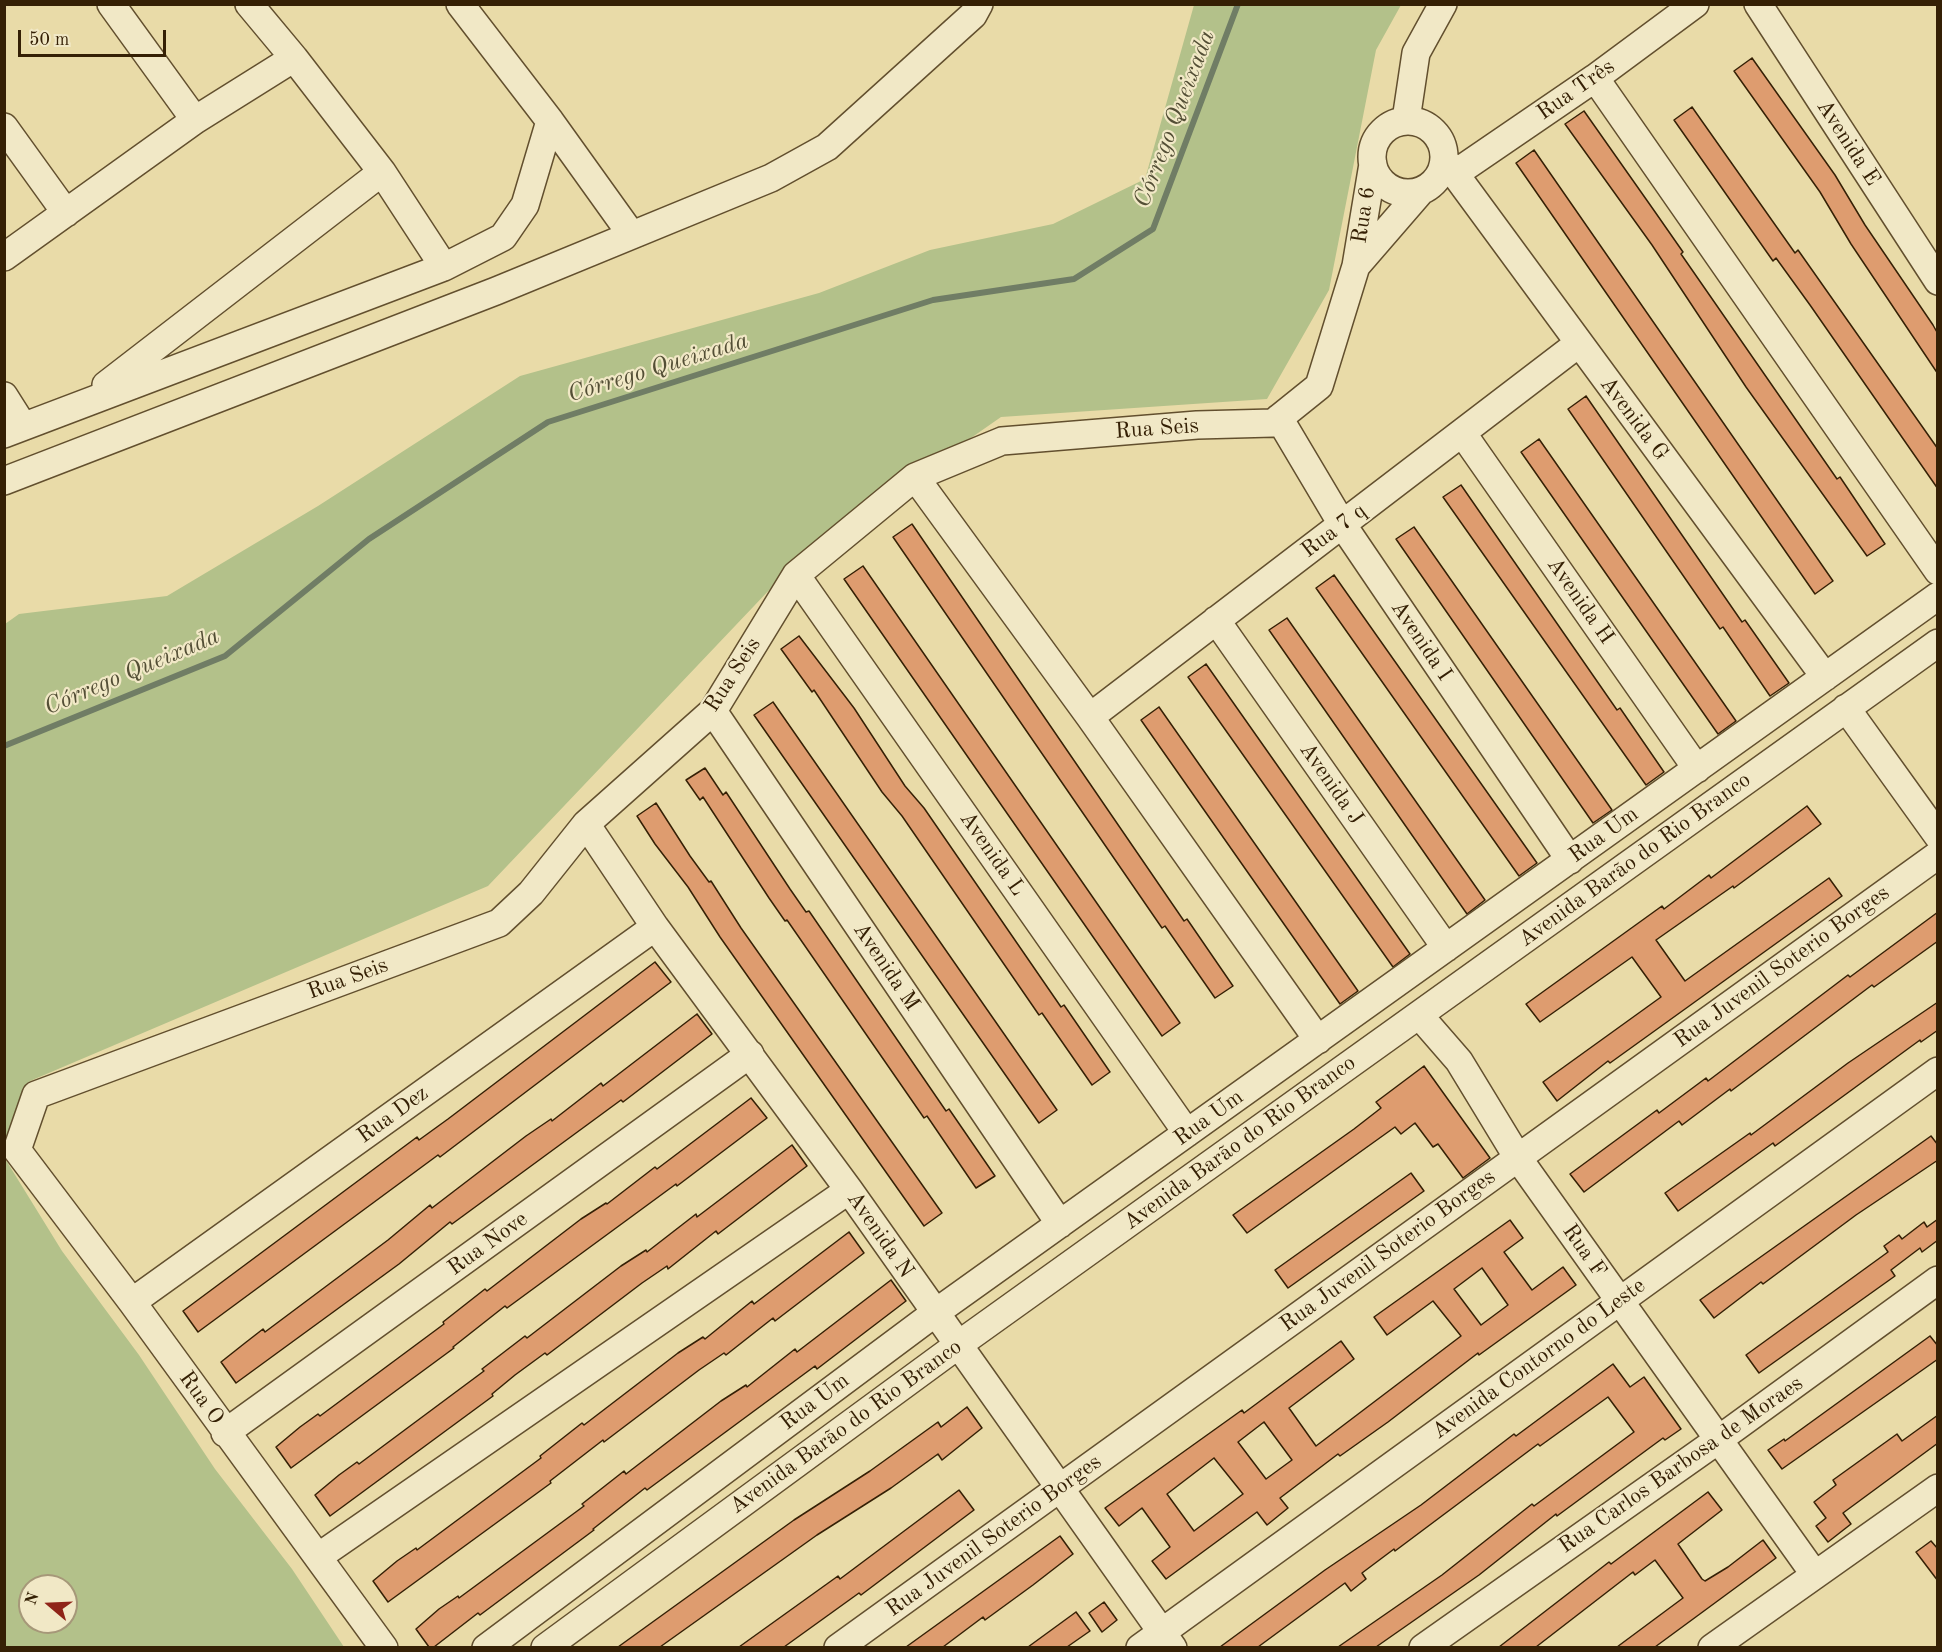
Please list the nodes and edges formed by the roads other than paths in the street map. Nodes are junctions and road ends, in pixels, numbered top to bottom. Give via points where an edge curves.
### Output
1 (111, 4) edge
2 (249, 4) edge
3 (460, 4) edge
4 (979, 4) edge
5 (1443, 4) edge
6 (1695, 4) edge
7 (1758, 4) edge
8 (294, 58) junction
9 (1594, 78) junction
10 (195, 120) junction
11 (1406, 120) junction
12 (550, 121) junction
13 (4, 127) edge
14 (1373, 164) junction
15 (1450, 166) junction
16 (382, 172) junction
17 (1421, 191) junction
18 (66, 213) junction
19 (631, 234) junction
20 (4, 257) edge
21 (1356, 266) junction
22 (444, 267) junction
23 (1938, 281) edge
24 (1578, 344) junction
25 (4, 396) edge
26 (83, 402) junction
27 (1279, 418) junction
28 (14, 430) edge
29 (1463, 434) junction
30 (915, 477) junction
31 (4, 481) edge
32 (1342, 524) junction
33 (1938, 571) edge
34 (796, 575) junction
35 (1938, 596) edge
36 (1216, 620) junction
37 (1938, 643) edge
38 (1825, 677) junction
39 (1846, 708) junction
40 (713, 711) junction
41 (1090, 717) junction
42 (1697, 769) junction
43 (586, 824) junction
44 (1938, 836) edge
45 (1938, 855) edge
46 (1570, 860) junction
47 (655, 927) junction
48 (1446, 948) junction
49 (1419, 1015) junction
50 (1318, 1040) junction
51 (750, 1054) junction
52 (1938, 1071) edge
53 (1187, 1133) junction
54 (17, 1150) joint
55 (1518, 1158) junction
56 (849, 1190) junction
57 (1060, 1224) junction
58 (1938, 1280) edge
59 (1620, 1301) junction
60 (132, 1302) junction
61 (935, 1313) junction
62 (958, 1345) junction
63 (225, 1433) junction
64 (1718, 1440) junction
65 (1060, 1488) junction
66 (1938, 1488) edge
67 (318, 1557) junction
68 (1815, 1575) junction
69 (1158, 1642) edge
70 (384, 1647) edge
71 (486, 1647) edge
72 (545, 1647) edge
73 (838, 1647) edge
74 (1423, 1647) edge
75 (1712, 1647) edge

1 - 10 street
2 - 8 street
3 - 12 street
4 - 19 street via 973,15 827,147 771,178
5 - 11 street via 1416,53
6 - 9 street, Rua Três
7 - 23 street, Avenida E
8 - 10 street
8 - 16 street
9 - 15 street, Rua Três
9 - 33 street
10 - 18 street
11 - 14 street via 1396,122 1379,135 1374,144
11 - 15 street via 1434,131
12 - 19 street
12 - 22 street via 525,205 503,237
13 - 18 street
14 - 17 street via 1391,189
14 - 21 street, Rua 6
15 - 17 street
15 - 24 street, Avenida G
16 - 22 street
16 - 26 street
17 - 21 street
18 - 20 street
19 - 31 street via 496,291
21 - 27 street, Rua Seis via 1318,386
22 - 26 street
24 - 29 street, Rua 7 q
24 - 38 street, Avenida G
25 - 28 street
26 - 28 street
27 - 30 street, Rua Seis via 1274,423 1197,425 1002,441
27 - 32 street, Avenida I
29 - 32 street, Rua 7 q
29 - 42 street, Avenida H
30 - 34 street, Rua Seis
30 - 41 street
32 - 36 street, Rua 7 q
32 - 46 street, Avenida I
34 - 40 street, Rua Seis
34 - 53 street, Avenida L
35 - 38 street, Rua Um
36 - 41 street, Rua 7 q
36 - 48 street, Avenida J
37 - 39 street, Avenida Barão do Rio Branco
38 - 42 street, Rua Um
39 - 44 street
39 - 49 street, Avenida Barão do Rio Branco
40 - 43 street, Rua Seis
40 - 57 street, Avenida M
41 - 50 street
42 - 46 street, Rua Um
43 - 47 street, Avenida N
43 - 54 street, Rua Seis via 531,893 499,923 36,1095
45 - 55 street, Rua Juvenil Soterio Borges
46 - 48 street, Rua Um
47 - 51 street, Avenida N
47 - 60 street, Rua Dez
48 - 50 street, Rua Um
49 - 55 street, Rua F via 1459,1061
49 - 62 street, Avenida Barão do Rio Branco
50 - 53 street, Rua Um
51 - 56 street, Avenida N
51 - 63 street, Rua Nove
52 - 59 street, Avenida Contorno do Leste
53 - 57 street, Rua Um
54 - 60 street, Rua O
55 - 59 street, Rua F
55 - 65 street, Rua Juvenil Soterio Borges
56 - 61 street, Avenida N
56 - 67 street
57 - 61 street, Rua Um
58 - 64 street, Rua Carlos Barbosa de Moraes
59 - 64 street, Rua F
59 - 69 street, Avenida Contorno do Leste
60 - 63 street, Rua O
61 - 62 street, Avenida N
61 - 71 street, Rua Um
62 - 65 street, Avenida N
62 - 72 street, Avenida Barão do Rio Branco
63 - 67 street, Rua O
64 - 68 street, Rua F
64 - 74 street, Rua Carlos Barbosa de Moraes
65 - 69 street, Avenida N
65 - 73 street, Rua Juvenil Soterio Borges
66 - 68 street
67 - 70 street, Rua O
68 - 75 street

